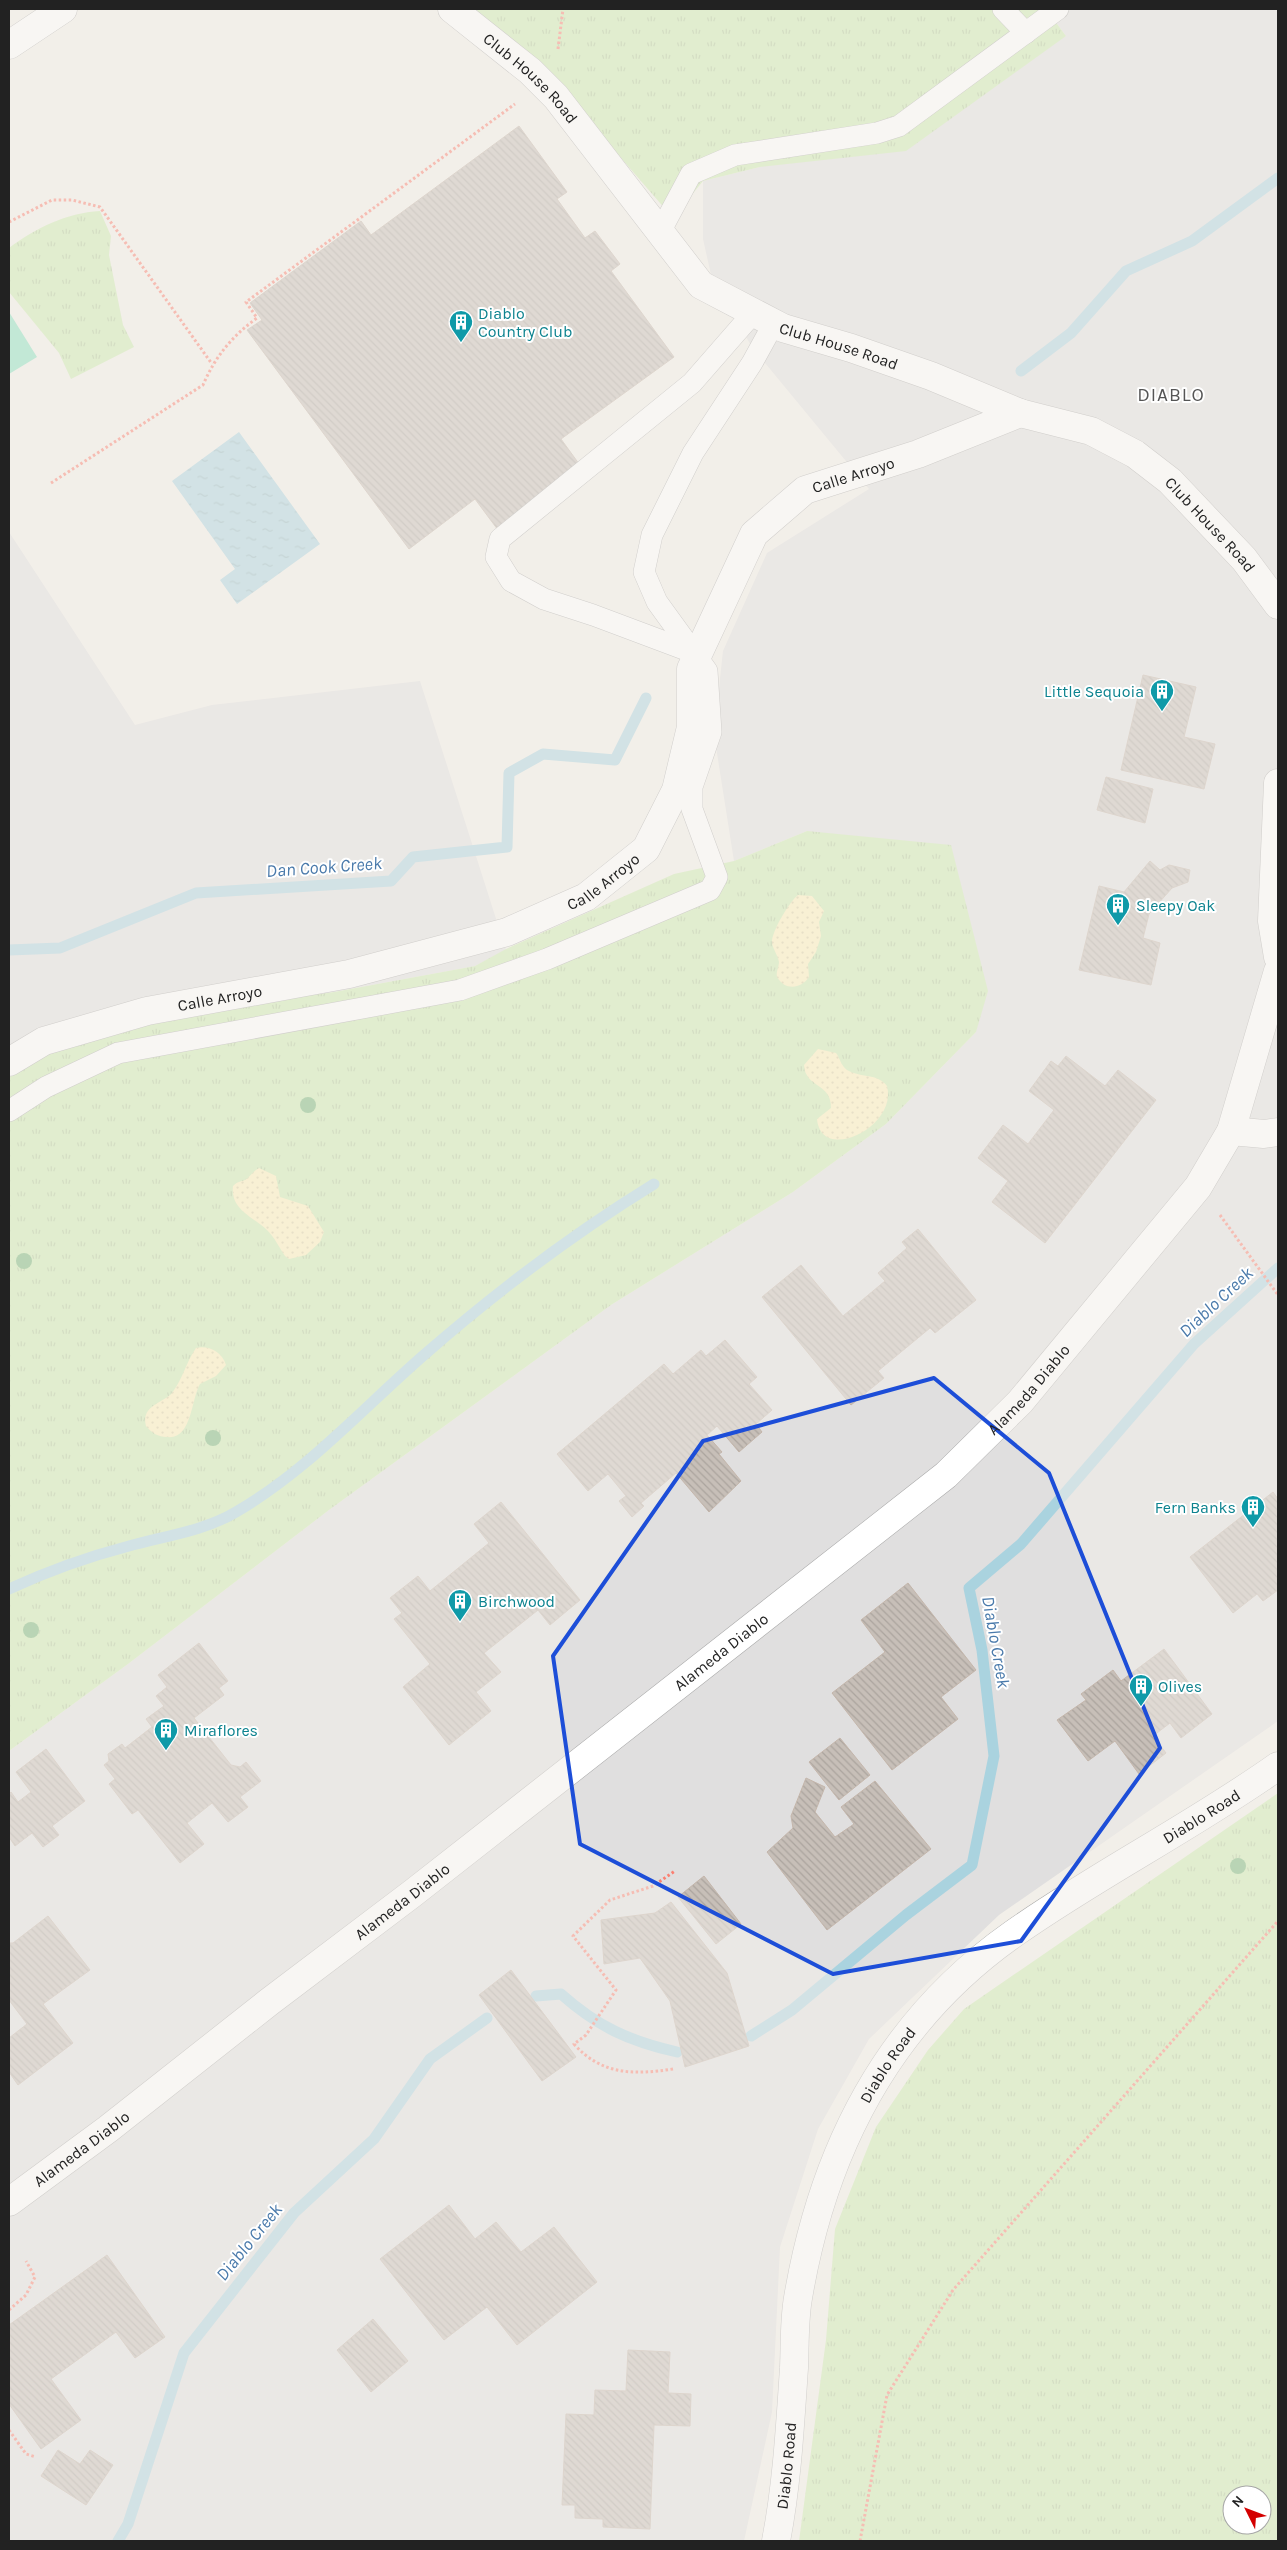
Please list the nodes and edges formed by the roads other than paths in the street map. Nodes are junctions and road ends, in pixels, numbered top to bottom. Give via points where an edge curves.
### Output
1 (63, 9) edge
2 (452, 9) edge
3 (1003, 9) edge
4 (1058, 9) edge
5 (1026, 33) junction
6 (9, 45) edge
7 (660, 232) junction
8 (764, 318) junction
9 (1020, 413) junction
10 (1278, 605) edge
11 (697, 654) junction
12 (1278, 783) edge
13 (1278, 957) edge
14 (1278, 971) edge
15 (9, 1062) edge
16 (9, 1111) edge
17 (1231, 1131) junction
18 (1278, 1132) edge
19 (1278, 1766) edge
20 (9, 2202) edge
21 (776, 2541) edge

1 - 6 street
2 - 7 street, Club House Road via 530,71 556,97
3 - 5 lane
4 - 5 lane
5 - 7 lane via 899,126 877,133 735,155 691,174
7 - 8 street, Club House Road via 701,285
8 - 9 street, Club House Road via 783,328 931,376
8 - 11 lane via 752,363 693,453 652,535 644,572 657,602
8 - 11 lane via 692,383 500,539 496,557 511,581 544,599
9 - 10 street, Club House Road via 1091,431 1135,454 1170,482 1244,559
9 - 11 street, Calle Arroyo via 918,454 806,490 754,534
11 - 15 street, Calle Arroyo via 690,669 690,727 676,790 646,849 586,897 508,932 349,974 147,1011 44,1042
11 - 16 lane via 707,671 711,732 692,787 692,809 717,876 710,890 547,959 460,990 118,1053 46,1087
12 - 13 street via 1272,921
14 - 17 street, Alameda Diablo
17 - 18 street
17 - 20 street, Alameda Diablo via 1198,1187 1108,1297 1020,1402 946,1475 413,1893
19 - 21 street, Diablo Road via 1010,1936 931,2004 892,2052 851,2124 829,2180 797,2299 788,2460

